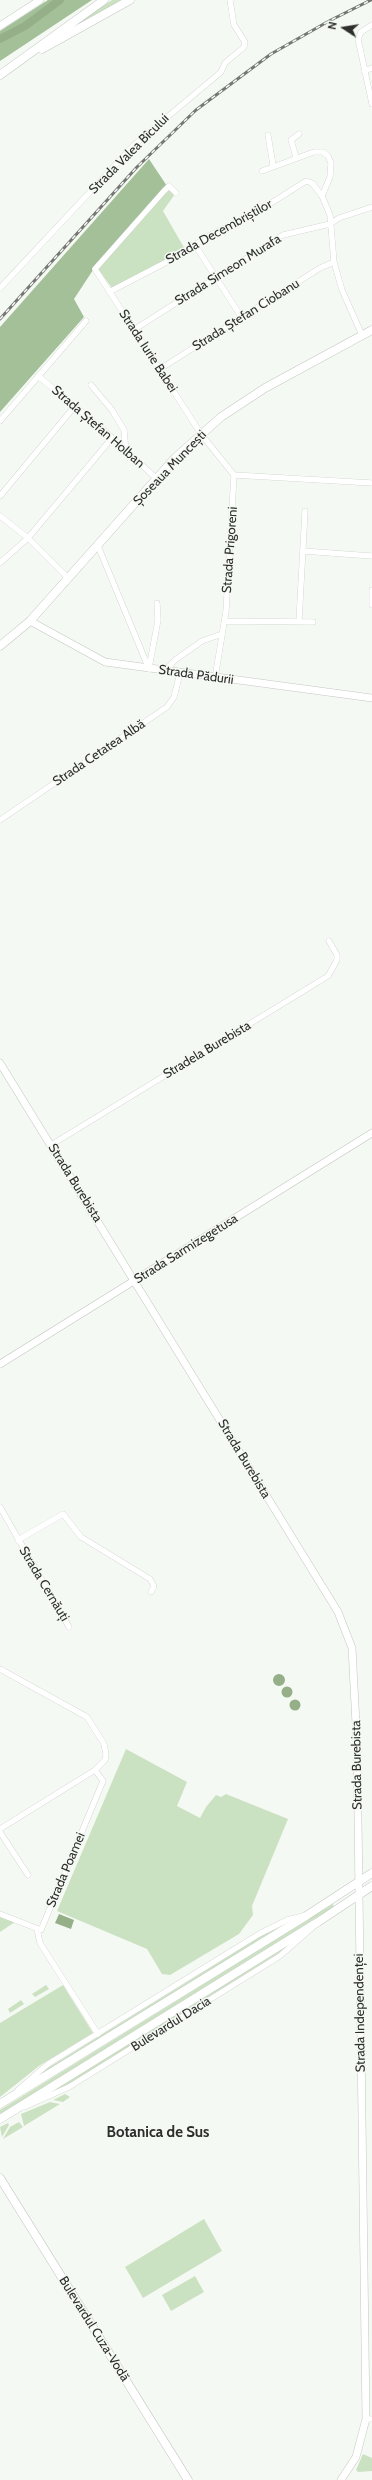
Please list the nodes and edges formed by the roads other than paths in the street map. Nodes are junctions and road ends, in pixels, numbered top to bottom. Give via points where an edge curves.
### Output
1 (40, 0) edge
2 (104, 0) edge
3 (130, 0) edge
4 (230, 0) edge
5 (372, 25) edge
6 (0, 26) edge
7 (28, 56) junction
8 (372, 68) edge
9 (364, 71) junction
10 (0, 75) edge
11 (372, 104) edge
12 (299, 134) dead end
13 (268, 135) dead end
14 (296, 157) junction
15 (273, 165) junction
16 (262, 171) dead end
17 (176, 193) dead end
18 (322, 196) junction
19 (372, 208) edge
20 (330, 224) junction
21 (196, 245) junction
22 (334, 262) junction
23 (0, 277) edge
24 (216, 277) junction
25 (6, 282) junction
26 (0, 288) edge
27 (111, 291) junction
28 (242, 318) junction
29 (86, 321) dead end
30 (135, 329) junction
31 (369, 334) edge
32 (160, 369) junction
33 (38, 376) junction
34 (91, 385) dead end
35 (75, 406) junction
36 (0, 421) edge
37 (201, 434) junction
38 (112, 438) junction
39 (126, 451) junction
40 (234, 475) junction
41 (157, 478) junction
42 (372, 483) edge
43 (0, 496) edge
44 (305, 511) dead end
45 (0, 516) edge
46 (28, 538) junction
47 (98, 546) junction
48 (302, 551) junction
49 (372, 556) edge
50 (0, 563) edge
51 (68, 578) junction
52 (372, 590) edge
53 (157, 603) dead end
54 (372, 605) edge
55 (30, 621) junction
56 (225, 621) junction
57 (299, 621) junction
58 (313, 622) dead end
59 (222, 634) junction
60 (0, 646) edge
61 (149, 669) junction
62 (165, 671) junction
63 (180, 673) junction
64 (215, 678) junction
65 (372, 698) edge
66 (0, 820) edge
67 (329, 941) dead end
68 (0, 1063) edge
69 (372, 1133) edge
70 (51, 1145) junction
71 (135, 1282) junction
72 (0, 1364) edge
73 (0, 1508) edge
74 (18, 1540) junction
75 (151, 1592) dead end
76 (70, 1627) dead end
77 (0, 1669) edge
78 (95, 1770) junction
79 (0, 1829) edge
80 (0, 1832) edge
81 (372, 1873) edge
82 (28, 1875) dead end
83 (359, 1882) junction
84 (372, 1886) edge
85 (359, 1895) junction
86 (0, 1914) edge
87 (306, 1916) junction
88 (38, 1929) junction
89 (98, 2034) junction
90 (10, 2098) junction
91 (0, 2104) edge
92 (0, 2119) edge
93 (0, 2178) edge
94 (369, 2419) edge
95 (188, 2480) edge
96 (342, 2480) edge

1 - 6 main road
2 - 7 main road via 61,29
3 - 7 main road
4 - 25 street, Strada Valea Bîcului via 234,25 245,42 244,47 225,63 221,72 134,145
5 - 9 street via 361,32 358,40
7 - 10 main road
8 - 9 street
9 - 11 street
12 - 14 street via 291,140
13 - 15 street
14 - 15 street
14 - 18 street via 318,152 327,154 330,177
15 - 16 street
17 - 27 street, Strada Iurie Babei via 169,186 95,269
18 - 20 street via 329,211
18 - 21 street, Strada Decembriștilor via 312,183 306,181 275,202
19 - 20 street, Strada Simeon Murafa via 339,218
20 - 22 street
20 - 24 street, Strada Simeon Murafa via 283,235
21 - 24 street
21 - 27 street, Strada Decembriștilor
22 - 28 street, Strada Ștefan Ciobanu via 320,268
22 - 31 street via 345,297
23 - 25 street
24 - 28 street
24 - 30 street, Strada Simeon Murafa
25 - 26 street, Strada Valea Bîcului
27 - 30 street, Strada Iurie Babei
28 - 32 street, Strada Ștefan Ciobanu
29 - 33 street
30 - 32 street, Strada Iurie Babei
31 - 37 main road, Șoseaua Muncești via 242,401
32 - 37 street, Strada Iurie Babei
33 - 35 street, Strada Ștefan Holban
33 - 36 street
34 - 39 street via 112,410 124,430
35 - 38 street, Strada Ștefan Holban
35 - 43 street
37 - 40 street
37 - 41 main road, Șoseaua Muncești
38 - 39 street, Strada Ștefan Holban
38 - 46 street
39 - 41 street, Strada Ștefan Holban
40 - 42 street
40 - 56 street, Strada Prigoreni
41 - 47 main road, Șoseaua Muncești
44 - 48 street
45 - 46 street
46 - 50 street
46 - 51 street
47 - 51 main road, Șoseaua Muncești
47 - 61 street
48 - 49 street
48 - 57 street
51 - 55 main road, Șoseaua Muncești
52 - 54 street
53 - 61 street via 158,620
55 - 60 main road, Șoseaua Muncești
55 - 61 main road, Strada Pădurii via 99,660
56 - 57 street
56 - 59 street, Strada Prigoreni
57 - 58 street
59 - 62 street via 202,641 175,660
59 - 64 street, Strada Prigoreni
61 - 62 main road, Strada Pădurii
62 - 63 main road, Strada Pădurii
63 - 64 main road, Strada Pădurii
63 - 66 street, Strada Cetatea Albă via 174,697 168,707
64 - 65 main road, Strada Pădurii
67 - 70 street, Stradela Burebista via 337,955 335,966 328,976
68 - 70 main road, Strada Burebista
69 - 71 main road, Strada Sarmizegetusa
70 - 71 main road, Strada Burebista
71 - 72 main road, Strada Sarmizegetusa
71 - 83 main road, Strada Burebista via 338,1612 350,1640 356,1683
73 - 74 street, Strada Cernăuți
74 - 75 street, Strada Cernăuți via 63,1514 80,1537 150,1579 154,1586
74 - 76 street, Strada Cernăuți
77 - 78 street via 87,1717 106,1747 105,1760
78 - 79 street
78 - 88 street, Strada Poamei via 103,1781 41,1930
80 - 82 street
81 - 83 main road, Bulevardul Dacia
83 - 85 main road, Strada Burebista
83 - 87 main road, Bulevardul Dacia
84 - 85 main road, Bulevardul Dacia
85 - 92 main road, Bulevardul Dacia
85 - 94 main road, Strada Independenței
86 - 88 street
87 - 89 street, Bulevardul Dacia via 292,1918 266,1930
87 - 90 main road, Bulevardul Dacia
88 - 89 street via 40,1943
89 - 90 street, Bulevardul Dacia via 40,2070
90 - 91 main road, Bulevardul Dacia
93 - 95 main road, Bulevardul Cuza-Vodă
94 - 96 main road, Strada Independenței via 356,2456

